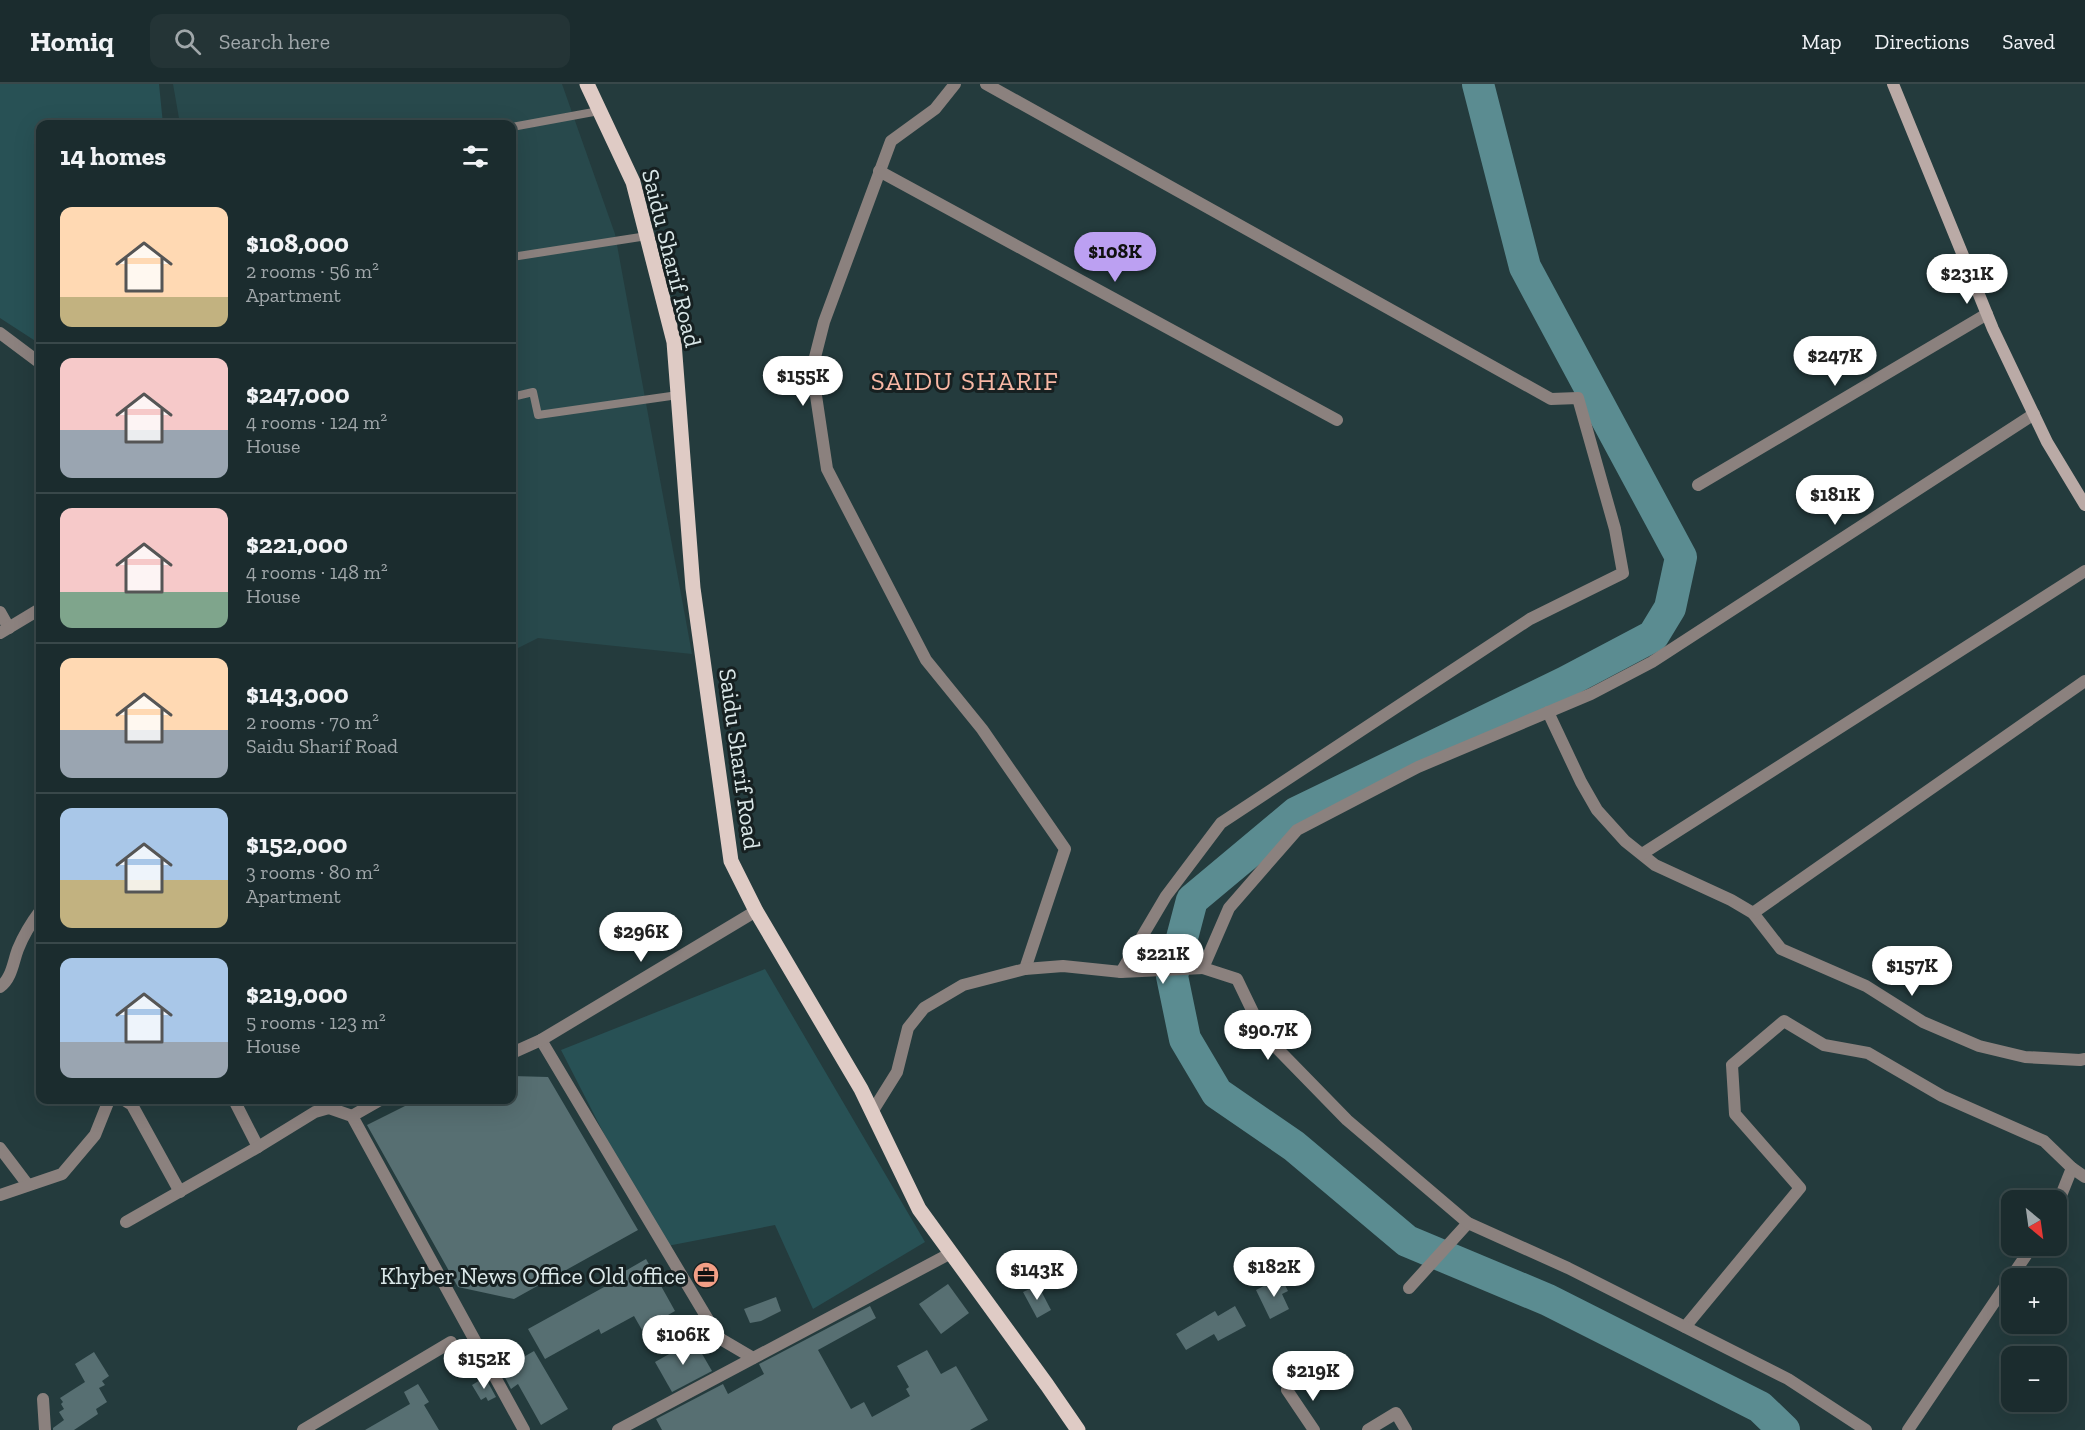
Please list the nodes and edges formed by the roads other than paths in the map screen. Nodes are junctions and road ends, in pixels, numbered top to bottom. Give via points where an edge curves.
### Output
1 (587, 84) edge
2 (955, 84) edge
3 (986, 84) edge
4 (1893, 84) edge
5 (599, 111) junction
6 (516, 125) edge
7 (879, 171) junction
8 (647, 236) junction
9 (516, 257) edge
10 (1987, 314) junction
11 (0, 333) edge
12 (36, 360) edge
13 (678, 395) junction
14 (516, 396) edge
15 (2034, 414) junction
16 (1337, 420) dead end
17 (1698, 485) dead end
18 (2085, 505) edge
19 (2085, 571) edge
20 (36, 611) edge
21 (0, 612) edge
22 (4, 630) edge
23 (2085, 681) edge
24 (1548, 712) junction
25 (1642, 854) junction
26 (756, 911) junction
27 (1753, 913) junction
28 (36, 916) edge
29 (1202, 968) junction
30 (1025, 969) junction
31 (1122, 972) junction
32 (0, 987) edge
33 (541, 1040) junction
34 (516, 1051) edge
35 (2085, 1059) edge
36 (107, 1104) edge
37 (132, 1104) edge
38 (236, 1104) edge
39 (374, 1104) edge
40 (872, 1112) junction
41 (352, 1116) junction
42 (258, 1147) junction
43 (0, 1148) edge
44 (2072, 1168) junction
45 (2085, 1177) edge
46 (28, 1185) junction
47 (2063, 1190) edge
48 (180, 1192) junction
49 (0, 1195) edge
50 (126, 1222) dead end
51 (1467, 1223) junction
52 (951, 1252) junction
53 (2025, 1256) edge
54 (1409, 1288) dead end
55 (1685, 1327) junction
56 (452, 1342) dead end
57 (753, 1358) junction
58 (1287, 1390) dead end
59 (42, 1399) dead end
60 (45, 1430) edge
61 (303, 1430) edge
62 (524, 1430) edge
63 (618, 1430) edge
64 (1078, 1430) edge
65 (1314, 1430) edge
66 (1368, 1430) edge
67 (1406, 1430) edge
68 (1866, 1430) edge
69 (1908, 1430) edge

1 - 5 main road, Saidu Sharif Road
2 - 7 street via 934,109 891,141
3 - 31 street via 1551,399 1578,398 1615,529 1623,573 1530,619 1221,823 1166,896
4 - 10 main road
5 - 6 lane
5 - 8 main road, Saidu Sharif Road via 633,182
7 - 16 street
7 - 30 street via 824,322 812,369 827,469 926,660 982,729 1065,849
8 - 9 lane
8 - 13 main road, Saidu Sharif Road via 674,342
10 - 15 main road
10 - 17 street
11 - 12 street
13 - 14 lane via 538,415 533,392
13 - 26 main road, Saidu Sharif Road via 693,588 731,861
15 - 18 main road
15 - 24 street via 1652,662
19 - 25 street
20 - 22 street
21 - 22 street
23 - 27 street
24 - 25 street via 1597,810
24 - 29 street via 1418,767 1297,830 1229,908
25 - 27 street via 1655,865
26 - 33 street
26 - 40 main road, Saidu Sharif Road
27 - 35 street via 1781,949 1866,986 1923,1022 1979,1046 2025,1057
28 - 32 street
29 - 31 street
29 - 51 street via 1237,979 1264,1035 1347,1120
30 - 31 street via 1063,966
30 - 40 street via 963,985 924,1008 908,1029 897,1071
33 - 34 street
33 - 57 street via 719,1338
36 - 46 street via 95,1135 62,1174
37 - 48 street
38 - 42 street
39 - 41 street
40 - 52 main road, Saidu Sharif Road via 919,1209
41 - 42 street via 329,1108 315,1112
41 - 62 street
42 - 48 street
43 - 46 street
44 - 45 street
44 - 47 street
44 - 55 street via 2044,1141 1942,1096 1868,1053 1824,1045 1784,1021 1732,1065 1735,1113 1800,1188
46 - 49 street
48 - 50 street
51 - 54 street
51 - 55 street
52 - 57 street
52 - 64 main road, Saidu Sharif Road
53 - 69 street
55 - 68 street via 1788,1379
56 - 61 street
57 - 63 street
58 - 65 street
59 - 60 street
66 - 67 street via 1396,1413

